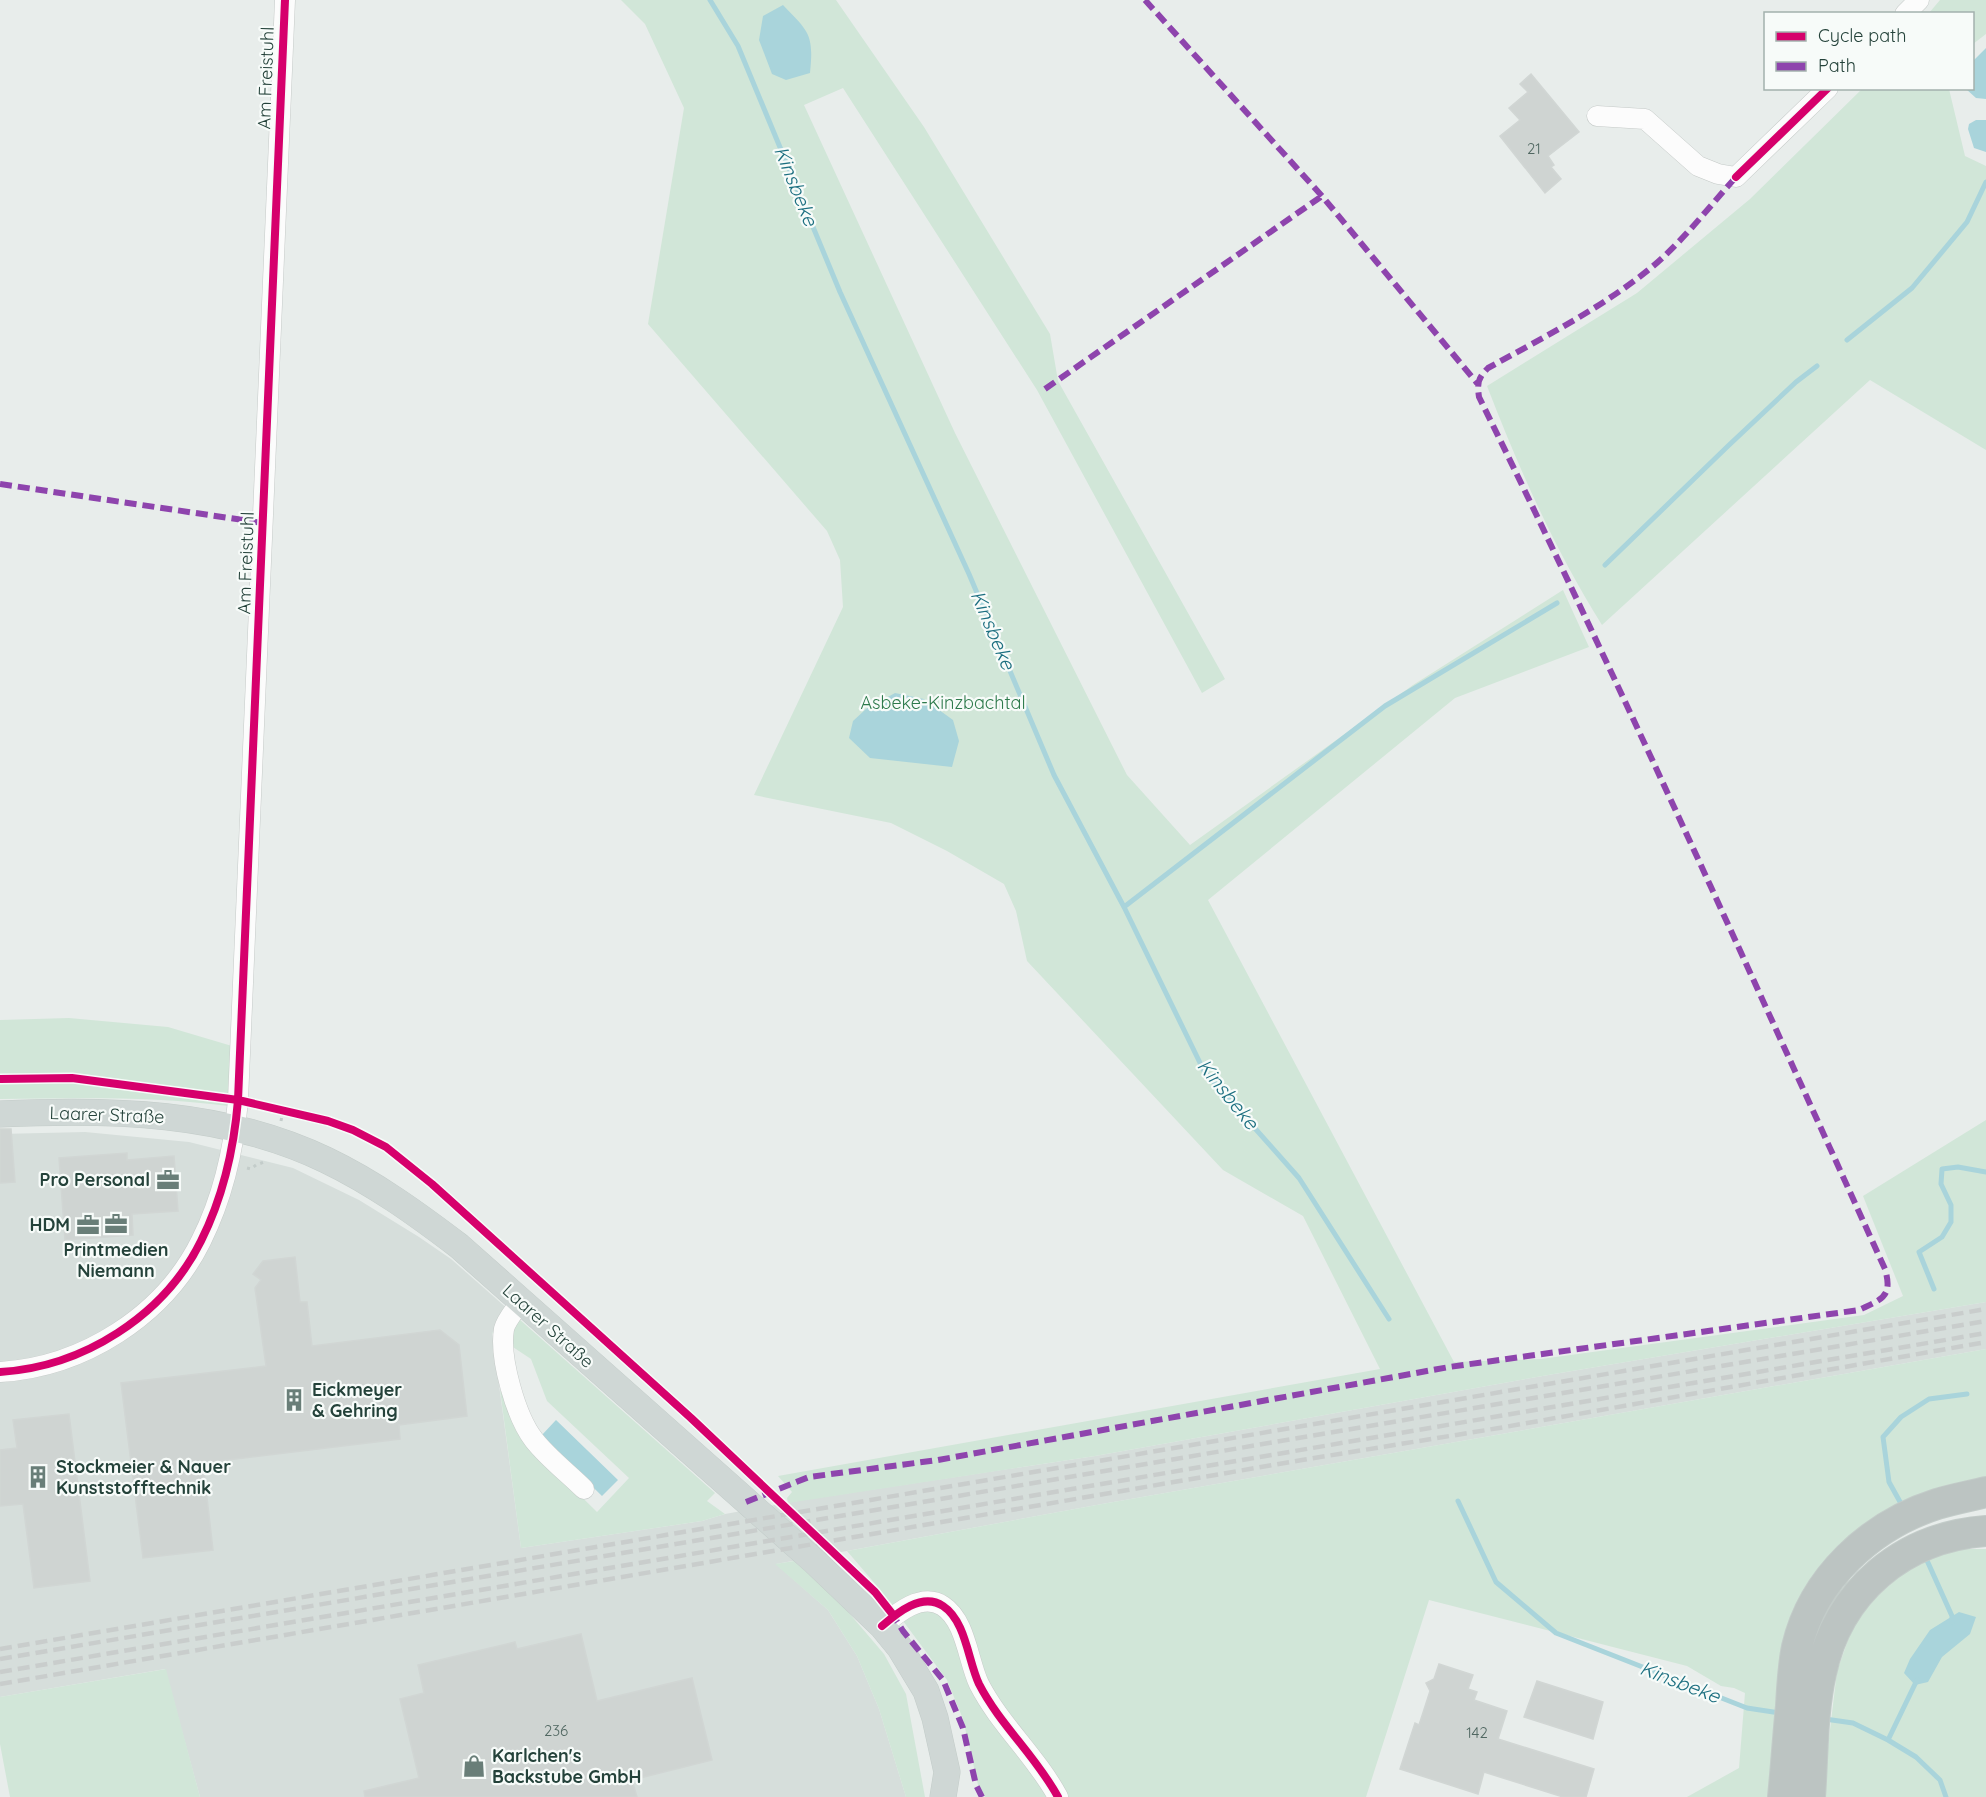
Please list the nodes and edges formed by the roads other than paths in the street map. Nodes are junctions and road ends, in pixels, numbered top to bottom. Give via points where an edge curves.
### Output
1 (285, 0) edge
2 (1919, 0) edge
3 (1907, 12) edge
4 (1826, 90) edge
5 (1597, 116) dead end
6 (0, 1114) edge
7 (236, 1128) junction
8 (521, 1301) junction
9 (0, 1372) edge
10 (584, 1489) dead end
11 (1986, 1492) edge
12 (1986, 1531) edge
13 (882, 1626) junction
14 (1805, 1691) junction
15 (1801, 1735) junction
16 (947, 1772) junction
17 (943, 1797) edge
18 (962, 1797) edge
19 (1058, 1797) edge
20 (1783, 1797) edge
21 (1810, 1797) edge

1 - 7 street, Am Freistuhl
2 - 3 street
4 - 5 street via 1736,177 1698,166 1645,119
6 - 7 main road, Laarer Straße via 118,1112
7 - 8 main road, Laarer Straße via 325,1160 384,1192 459,1246
7 - 9 street, Am Freistuhl via 216,1206 200,1242 155,1304 85,1351 38,1367
8 - 10 street via 504,1327 503,1356 510,1384 534,1440
8 - 13 main road, Laarer Straße
11 - 14 highway via 1907,1516 1859,1546 1835,1571 1819,1595 1796,1650
12 - 14 highway via 1960,1534 1920,1547 1871,1580 1840,1620 1821,1673
13 - 16 main road, Laarer Straße via 926,1691
13 - 19 street via 915,1604 932,1601 943,1606 960,1628 989,1703
14 - 15 highway
15 - 20 highway
15 - 21 highway
16 - 17 main road, Laarer Straße
16 - 18 main road, Laarer Straße

